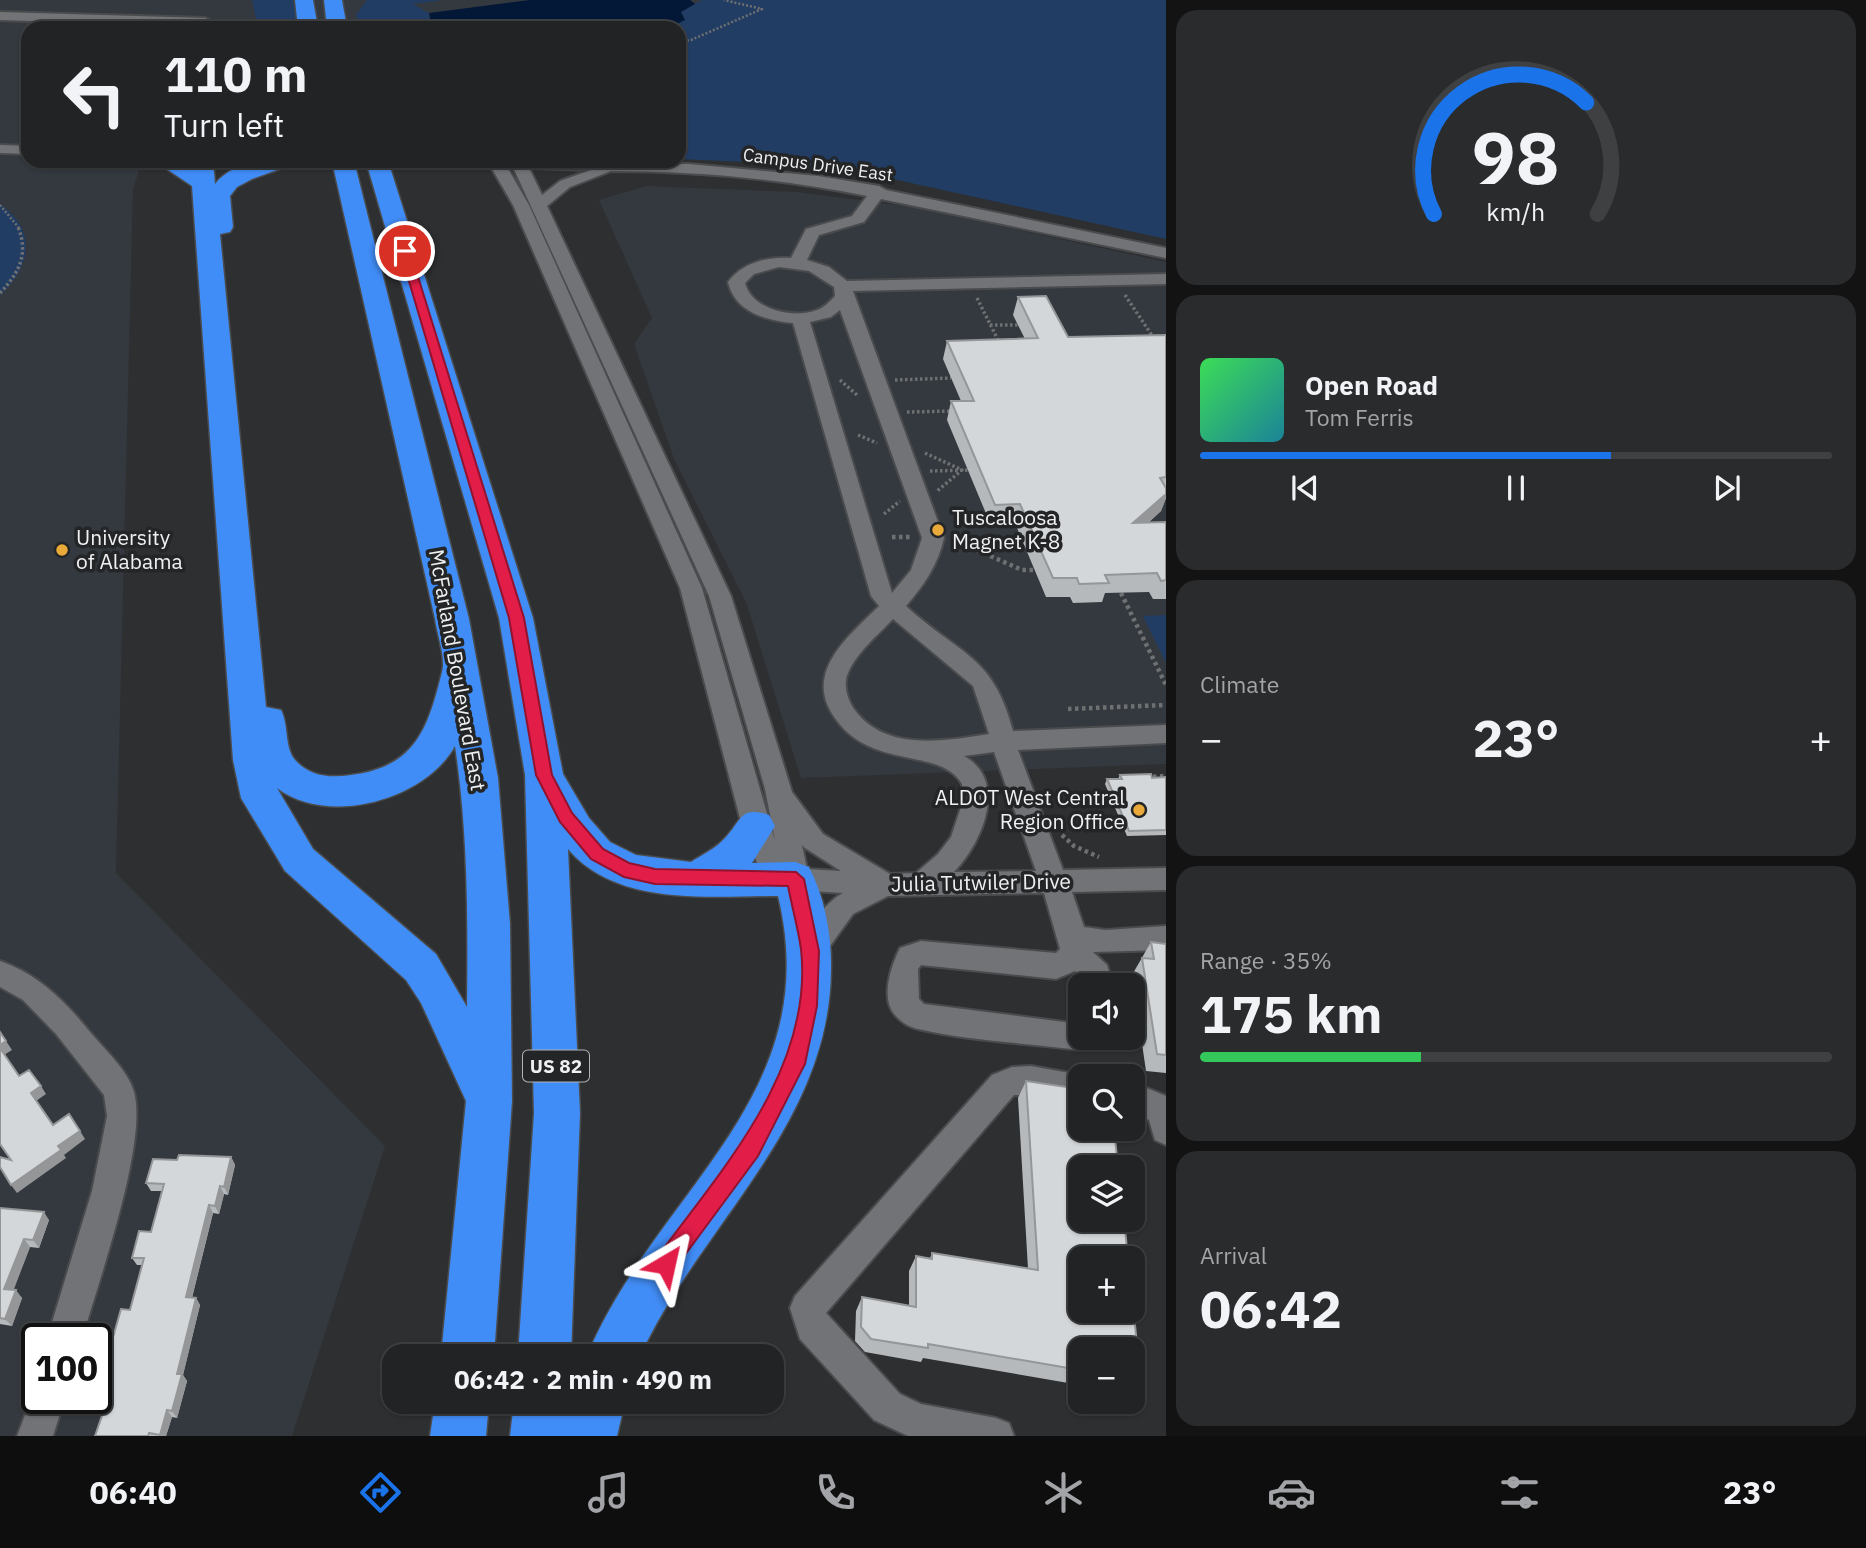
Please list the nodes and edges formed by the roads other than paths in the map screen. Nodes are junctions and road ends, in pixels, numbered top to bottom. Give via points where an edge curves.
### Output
1 (304, 0) edge
2 (332, 0) edge
3 (0, 16) edge
4 (171, 21) edge
5 (306, 21) edge
6 (336, 21) edge
7 (0, 149) edge
8 (21, 150) edge
9 (188, 168) edge
10 (261, 168) edge
11 (345, 168) edge
12 (510, 168) edge
13 (512, 168) edge
14 (614, 168) edge
15 (654, 168) edge
16 (379, 169) edge
17 (209, 175) edge
18 (879, 191) junction
19 (540, 204) junction
20 (1166, 253) edge
21 (797, 263) junction
22 (1166, 279) edge
23 (843, 292) junction
24 (800, 318) junction
25 (893, 606) junction
26 (461, 665) junction
27 (1166, 734) edge
28 (1003, 741) junction
29 (929, 752) junction
30 (959, 765) junction
31 (544, 775) junction
32 (778, 789) junction
33 (1018, 793) junction
34 (755, 826) junction
35 (701, 877) junction
36 (796, 879) junction
37 (1166, 879) edge
38 (1057, 883) junction
39 (922, 884) junction
40 (887, 885) junction
41 (1166, 939) edge
42 (1074, 944) junction
43 (810, 951) junction
44 (0, 973) edge
45 (1096, 973) edge
46 (1068, 1036) edge
47 (1068, 1086) edge
48 (489, 1101) junction
49 (1145, 1101) edge
50 (1166, 1129) edge
51 (69, 1323) edge
52 (469, 1344) edge
53 (545, 1344) edge
54 (619, 1344) edge
55 (42, 1414) edge
56 (461, 1414) edge
57 (540, 1414) edge
58 (595, 1414) edge
59 (35, 1436) edge
60 (458, 1436) edge
61 (538, 1436) edge
62 (589, 1436) edge
63 (996, 1436) edge

1 - 5 highway
2 - 6 highway
3 - 4 street
7 - 8 street
9 - 17 highway
10 - 17 highway via 229,182
11 - 26 highway, McFarland Boulevard East
12 - 34 street via 691,588
13 - 19 street
14 - 19 street via 565,184
15 - 18 street, Campus Drive East via 775,175
16 - 31 highway, US 82 via 516,618
17 - 26 highway via 271,750 283,772 307,786 341,792 397,779 436,744
17 - 48 highway via 252,760 260,798 299,860 421,967
18 - 20 street, Campus Drive East
18 - 21 street via 858,219 812,232
19 - 32 street via 720,596
21 - 23 street via 828,272
21 - 24 street via 748,269 734,285 745,304
22 - 23 street
23 - 24 street via 827,312
23 - 25 street via 933,538 933,551
24 - 25 street via 882,596
25 - 28 street via 975,671 988,690
25 - 29 street via 841,666 835,692 846,717 874,739 892,747
26 - 48 highway, McFarland Boulevard East via 479,778 489,924
27 - 28 street
28 - 29 street
28 - 33 street
29 - 30 street
30 - 33 street
30 - 39 street via 973,777 976,795 967,832 954,855
31 - 35 highway via 566,817 597,854 624,869 655,877
31 - 53 highway, US 82 via 557,1113
32 - 36 street
32 - 40 street via 814,841
33 - 38 street
34 - 35 highway via 738,851
34 - 36 street via 772,867
35 - 36 highway
36 - 40 street, Julia Tutwiler Drive
36 - 43 highway
37 - 38 street, Julia Tutwiler Drive
38 - 39 street, Julia Tutwiler Drive
38 - 42 street
39 - 40 street, Julia Tutwiler Drive
40 - 43 street via 843,906
41 - 42 street
42 - 45 street
42 - 46 street via 1066,962 1056,967 921,953 910,957 904,969 904,1005 917,1016
43 - 54 highway via 808,1006 795,1064 750,1149 666,1264
44 - 51 street via 33,991 67,1025 118,1090 123,1116 108,1191
47 - 63 street via 1025,1079 1003,1085 807,1308 812,1326 887,1407 918,1422
48 - 52 highway, McFarland Boulevard East
49 - 50 street via 1164,1113
55 - 59 street
56 - 60 highway
57 - 61 highway
58 - 62 highway

